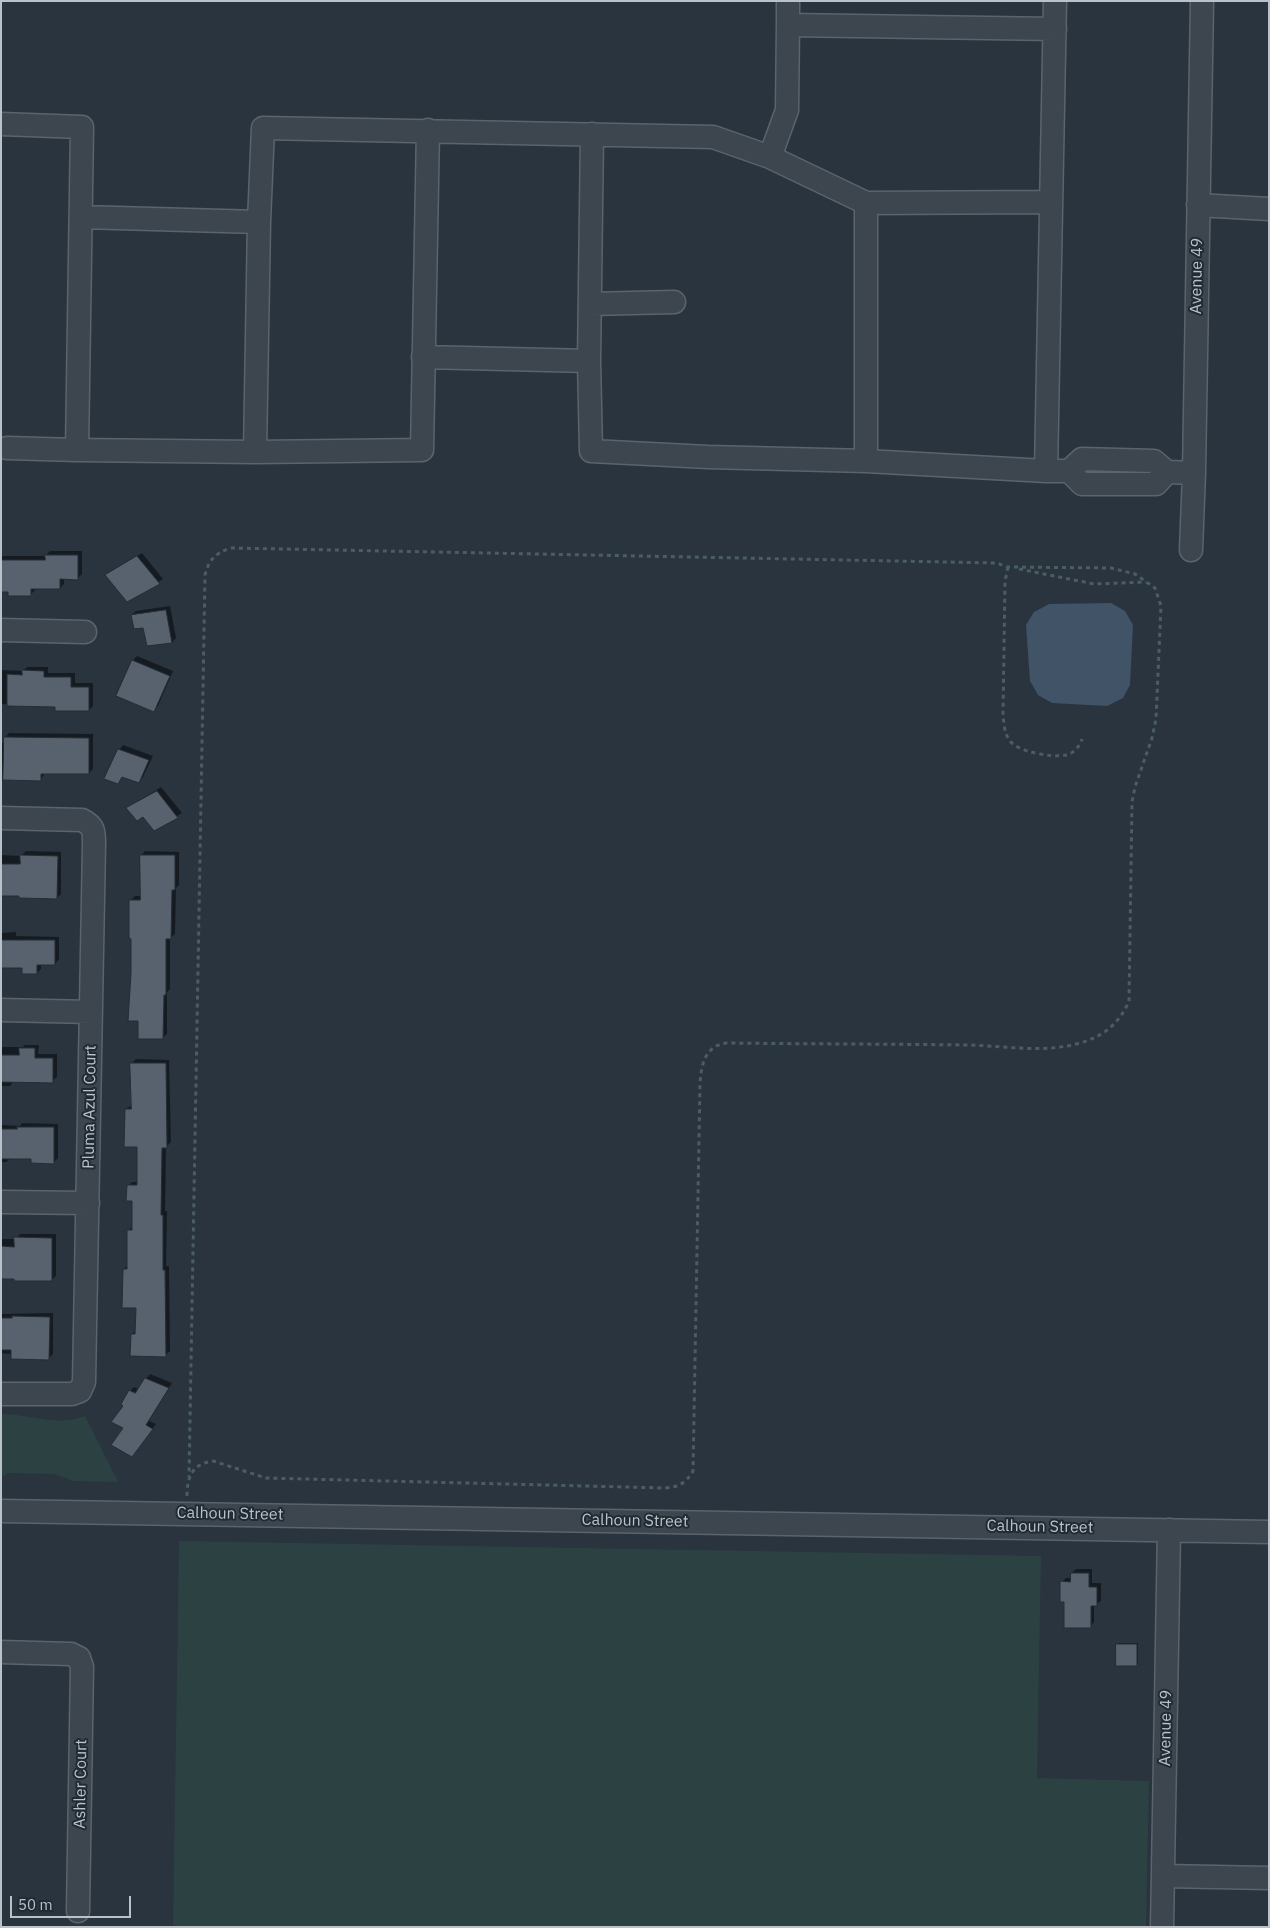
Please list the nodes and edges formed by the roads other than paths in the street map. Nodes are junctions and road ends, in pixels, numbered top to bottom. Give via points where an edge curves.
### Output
1 (788, 1) edge
2 (1055, 1) edge
3 (1202, 1) edge
4 (788, 25) junction
5 (1055, 29) junction
6 (1, 124) edge
7 (428, 130) junction
8 (592, 134) junction
9 (770, 157) junction
10 (1051, 202) junction
11 (866, 203) junction
12 (1198, 205) junction
13 (1269, 209) edge
14 (81, 217) junction
15 (259, 222) junction
16 (674, 302) dead end
17 (590, 304) junction
18 (423, 357) junction
19 (589, 361) junction
20 (7, 448) dead end
21 (77, 450) junction
22 (255, 452) junction
23 (1115, 460) junction
24 (866, 461) junction
25 (1046, 471) junction
26 (1069, 471) junction
27 (1166, 472) junction
28 (1194, 473) junction
29 (1114, 484) junction
30 (1191, 550) dead end
31 (1, 630) edge
32 (85, 632) dead end
33 (1, 818) edge
34 (1, 1010) edge
35 (91, 1012) junction
36 (1, 1202) edge
37 (88, 1203) junction
38 (1, 1394) edge
39 (1, 1511) edge
40 (1169, 1530) junction
41 (1269, 1532) edge
42 (1, 1652) edge
43 (1163, 1876) junction
44 (1269, 1878) edge
45 (78, 1911) dead end
46 (1162, 1927) edge

1 - 4 street
2 - 5 street
3 - 12 street, Avenue 49
4 - 5 street
4 - 9 street via 786,110
5 - 10 street
6 - 14 street via 82,127
7 - 8 street
7 - 15 street via 263,128
7 - 18 street
8 - 9 street via 713,137
8 - 17 street
9 - 11 street
10 - 11 street
10 - 25 street
11 - 24 street
12 - 13 street
12 - 28 street, Avenue 49
14 - 15 street
14 - 21 street
15 - 22 street
16 - 17 street
17 - 19 street
18 - 19 street
18 - 22 street via 422,450
19 - 24 street via 591,451
20 - 21 street
21 - 22 street
23 - 26 street via 1082,460
23 - 27 street via 1154,461
23 - 29 street
24 - 25 street
25 - 26 street
26 - 29 street via 1082,484
27 - 28 street
27 - 29 street via 1156,484
28 - 30 street, Avenue 49
31 - 32 street
33 - 35 street, Pluma Azul Court via 70,818 90,823 94,832
34 - 35 street
35 - 37 street, Pluma Azul Court
36 - 37 street
37 - 38 street, Pluma Azul Court via 85,1371 80,1391 60,1395
39 - 40 street, Calhoun Street
40 - 41 street, Calhoun Street
40 - 43 street, Avenue 49
42 - 45 street, Ashler Court via 71,1654 82,1666
43 - 44 street
43 - 46 street, Avenue 49

